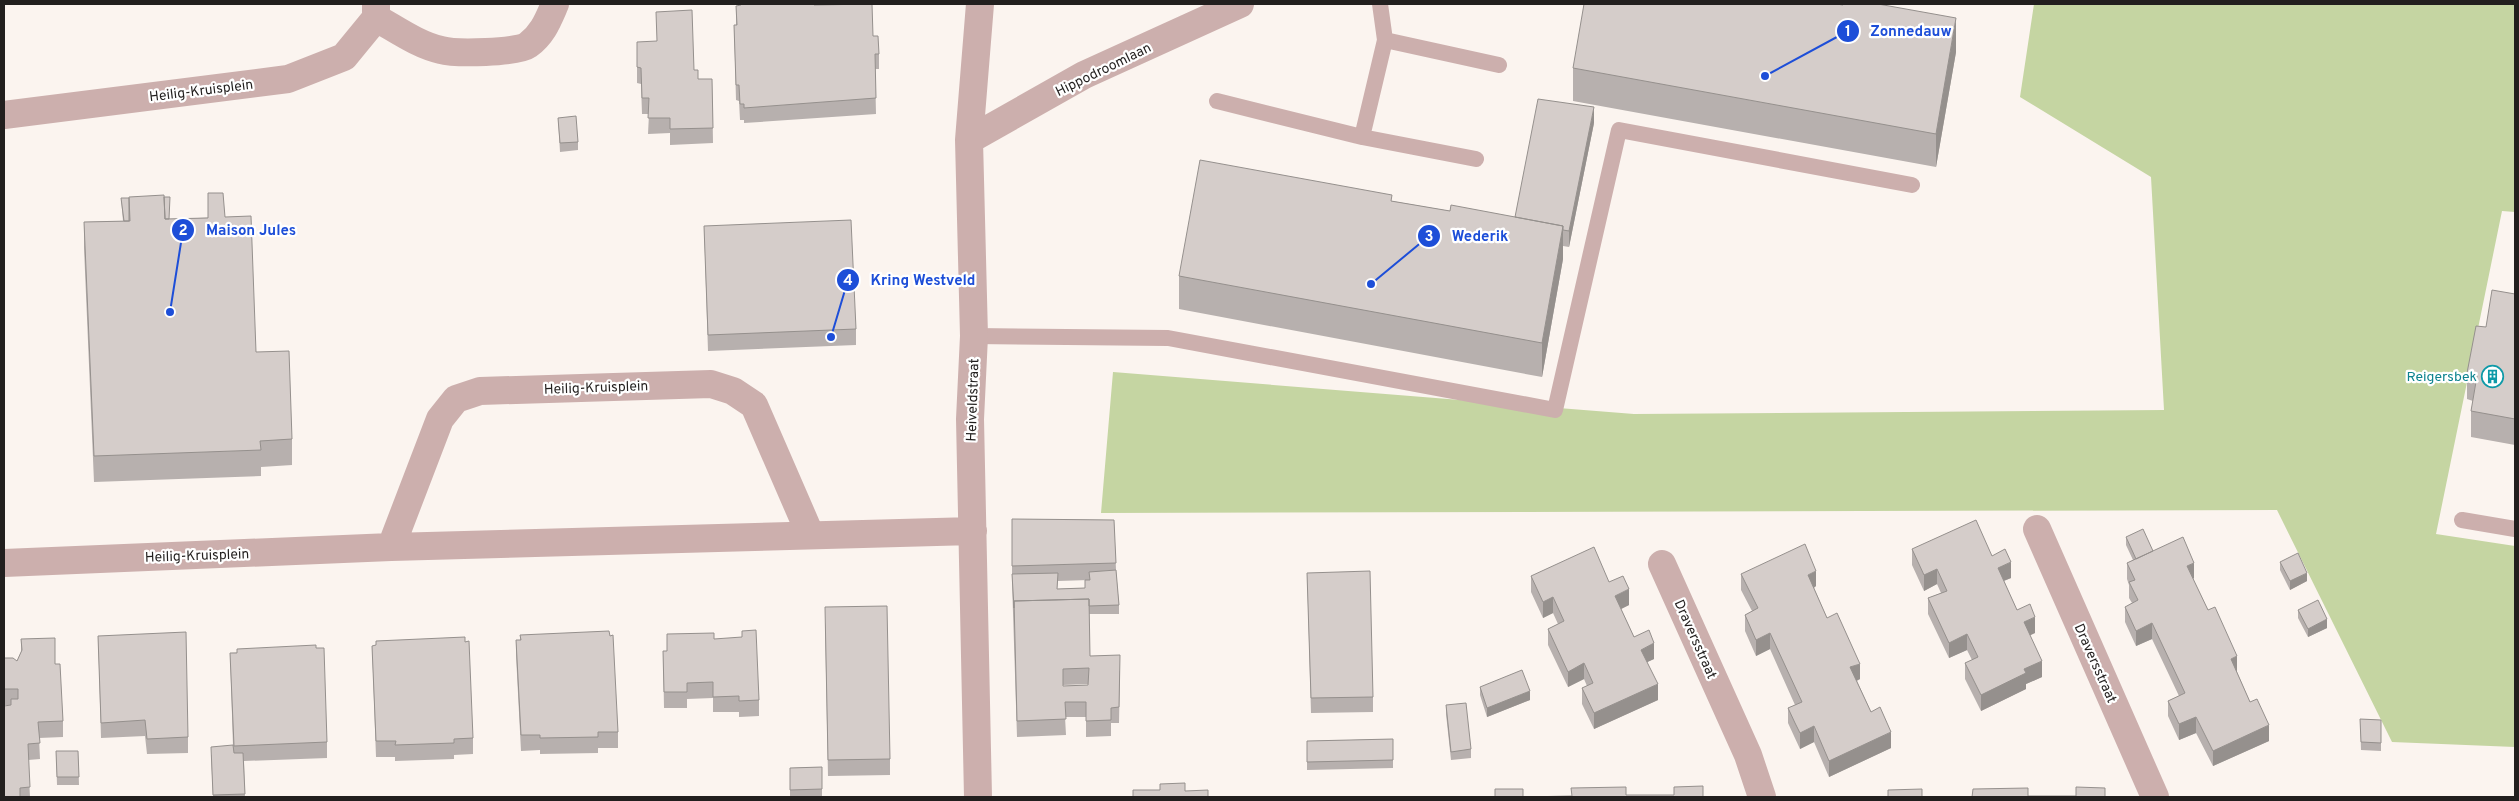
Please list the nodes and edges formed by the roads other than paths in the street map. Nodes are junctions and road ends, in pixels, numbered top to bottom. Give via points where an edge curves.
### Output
1 (555, 4) edge
2 (980, 4) edge
3 (1240, 4) edge
4 (1380, 4) edge
5 (376, 11) edge
6 (1385, 40) junction
7 (1499, 66) dead end
8 (1217, 101) dead end
9 (4, 115) edge
10 (1362, 137) junction
11 (969, 140) junction
12 (1476, 158) dead end
13 (1912, 185) dead end
14 (974, 336) junction
15 (2462, 520) dead end
16 (2037, 529) dead end
17 (2515, 529) edge
18 (973, 531) junction
19 (810, 534) junction
20 (391, 547) junction
21 (4, 563) edge
22 (1662, 564) dead end
23 (978, 797) edge
24 (1762, 797) edge
25 (2155, 797) edge

1 - 5 street, Heilig-Kruisplein via 543,30 526,46 501,52 441,50 414,39
2 - 11 street, Heiveldstraat
3 - 11 street, Hippodroomlaan via 1084,75
4 - 6 lane
5 - 9 street, Heilig-Kruisplein via 344,57 288,79
6 - 7 lane
6 - 10 lane
8 - 10 lane
10 - 12 lane
11 - 14 street, Heiveldstraat
13 - 14 lane via 1619,130 1556,410 1168,338
14 - 18 street, Heiveldstraat via 970,418
15 - 17 lane
16 - 25 street, Draversstraat
18 - 19 street, Heilig-Kruisplein
18 - 23 street, Heiveldstraat
19 - 20 street, Heilig-Kruisplein
19 - 20 street, Heilig-Kruisplein via 754,405 733,391 711,384 508,390 480,391 456,399 440,419
20 - 21 street, Heilig-Kruisplein
22 - 24 street, Draversstraat via 1748,755

